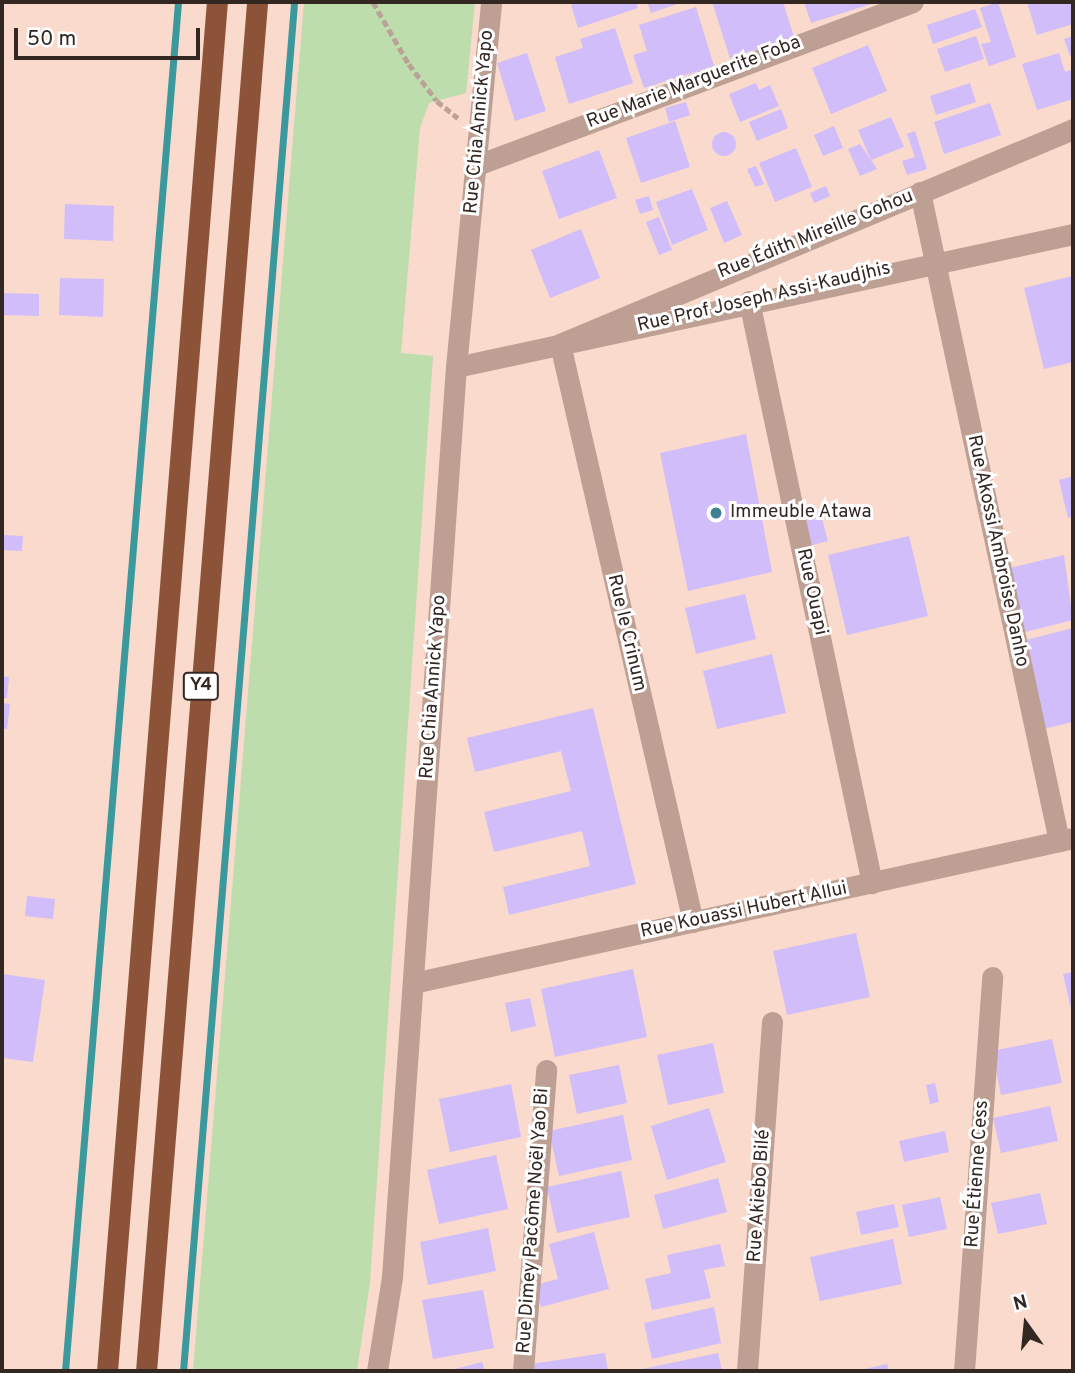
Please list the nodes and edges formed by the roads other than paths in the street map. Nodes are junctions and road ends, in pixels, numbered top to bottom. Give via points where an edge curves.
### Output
1 (217, 2) edge
2 (257, 2) edge
3 (491, 2) edge
4 (912, 2) edge
5 (1073, 130) edge
6 (477, 165) junction
7 (920, 192) junction
8 (1073, 234) edge
9 (934, 261) junction
10 (749, 301) junction
11 (560, 344) junction
12 (456, 367) junction
13 (1066, 839) edge
14 (872, 883) junction
15 (693, 922) junction
16 (992, 977) dead end
17 (414, 983) junction
18 (772, 1022) dead end
19 (545, 1070) dead end
20 (107, 1371) edge
21 (146, 1371) edge
22 (377, 1371) edge
23 (523, 1371) edge
24 (747, 1371) edge
25 (964, 1371) edge

1 - 20 highway, Y4
2 - 21 highway, Y4
3 - 6 street, Rue Chia Annick Yapo
4 - 6 street, Rue Marie Marguerite Foba
5 - 7 street, Rue Édith Mireille Gohou
6 - 12 street, Rue Chia Annick Yapo
7 - 9 street, Rue Akossi Ambroise Danho
7 - 11 street, Rue Édith Mireille Gohou
8 - 9 street, Rue Prof Joseph Assi-Kaudjhis
9 - 10 street, Rue Prof Joseph Assi-Kaudjhis
9 - 13 street, Rue Akossi Ambroise Danho
10 - 11 street, Rue Prof Joseph Assi-Kaudjhis
10 - 14 street, Rue Ouapi
11 - 12 street, Rue Prof Joseph Assi-Kaudjhis
11 - 15 street, Rue le Crinum
12 - 17 street, Rue Chia Annick Yapo
13 - 14 street, Rue Kouassi Hubert Allui
14 - 15 street, Rue Kouassi Hubert Allui
15 - 17 street, Rue Kouassi Hubert Allui
16 - 25 street, Rue Étienne Cess
17 - 22 street, Rue Chia Annick Yapo via 392,1277
18 - 24 street, Rue Akiebo Bilé
19 - 23 street, Rue Dimey Pacôme Noël Yao Bi

